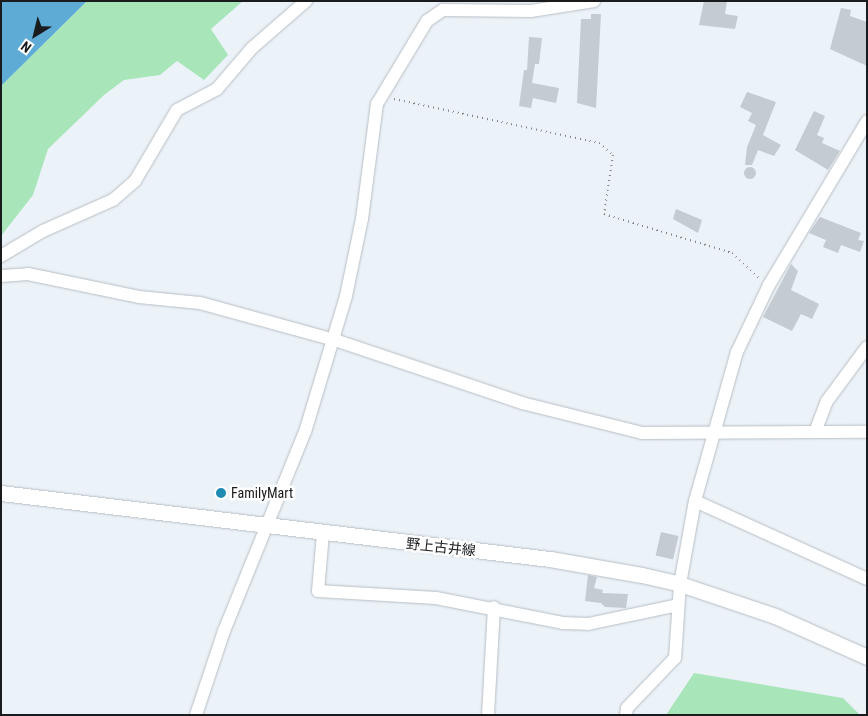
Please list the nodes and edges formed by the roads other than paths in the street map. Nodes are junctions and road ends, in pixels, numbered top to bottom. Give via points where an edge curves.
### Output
1 (306, 1) edge
2 (594, 1) edge
3 (867, 121) edge
4 (1, 256) edge
5 (1, 276) edge
6 (331, 340) junction
7 (867, 347) edge
8 (815, 432) junction
9 (867, 432) edge
10 (714, 433) junction
11 (1, 493) edge
12 (695, 501) junction
13 (266, 527) junction
14 (323, 533) junction
15 (867, 579) edge
16 (680, 584) junction
17 (494, 606) junction
18 (678, 606) junction
19 (867, 657) edge
20 (196, 715) edge
21 (488, 715) edge
22 (626, 715) edge

1 - 4 street via 252,48 217,89 178,110 135,181 113,200 43,231
2 - 6 street via 531,11 443,10 427,22 377,104 362,219 346,296
3 - 10 street via 770,285 737,352
5 - 6 street via 28,274 139,297 181,299
6 - 10 street via 478,390 591,421 642,433
6 - 13 street via 305,432
7 - 8 street via 827,401
8 - 9 street
8 - 10 street
10 - 12 street
11 - 13 main road, 野上古井線
12 - 15 street
12 - 16 street
13 - 14 main road, 野上古井線
13 - 20 street via 224,631
14 - 16 main road, 野上古井線 via 550,559
14 - 17 street via 318,591 436,598
16 - 18 street
16 - 19 main road, 野上古井線 via 775,616
17 - 18 street via 563,622 588,624
17 - 21 street
18 - 22 street via 674,658 628,708

